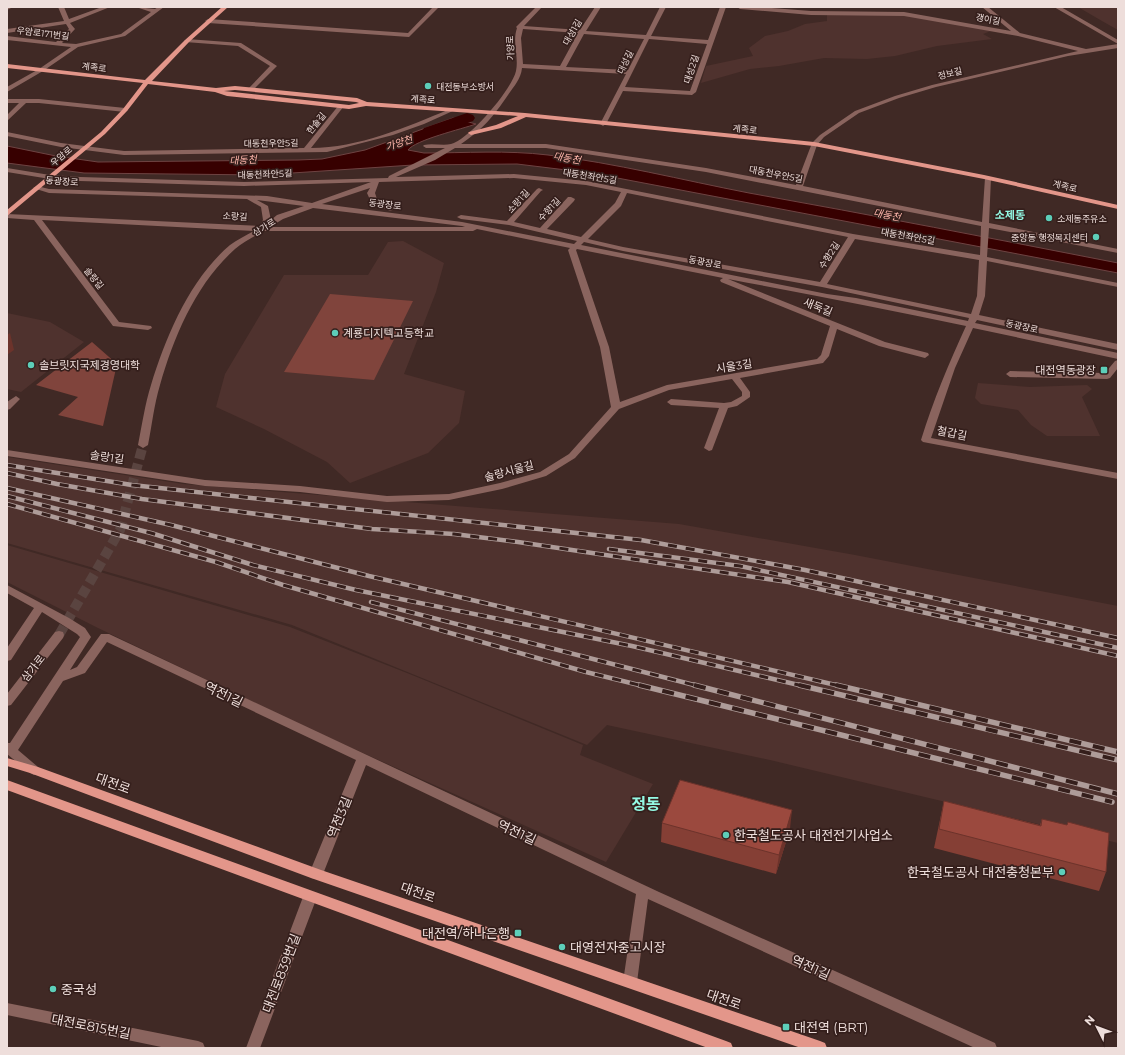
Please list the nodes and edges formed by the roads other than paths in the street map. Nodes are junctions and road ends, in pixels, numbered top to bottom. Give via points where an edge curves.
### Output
1 (61, 7) edge
2 (107, 7) edge
3 (139, 7) edge
4 (225, 7) edge
5 (436, 7) edge
6 (539, 7) edge
7 (598, 7) edge
8 (663, 7) edge
9 (723, 7) edge
10 (740, 7) edge
11 (866, 7) edge
12 (985, 7) edge
13 (1057, 7) edge
14 (159, 9) edge
15 (924, 11) dead end
16 (872, 12) junction
17 (932, 18) junction
18 (208, 21) junction
19 (67, 22) junction
20 (519, 27) junction
21 (7, 31) edge
22 (582, 32) junction
23 (1018, 34) junction
24 (7, 38) edge
25 (647, 38) junction
26 (187, 41) junction
27 (710, 42) junction
28 (1118, 42) edge
29 (58, 43) junction
30 (76, 46) junction
31 (1118, 46) edge
32 (1089, 51) junction
33 (7, 66) edge
34 (520, 66) junction
35 (563, 67) junction
36 (41, 70) junction
37 (630, 72) junction
38 (146, 83) junction
39 (251, 89) junction
40 (622, 89) junction
41 (7, 90) edge
42 (216, 90) junction
43 (7, 101) edge
44 (24, 101) junction
45 (366, 104) junction
46 (341, 106) junction
47 (125, 110) junction
48 (452, 110) junction
49 (493, 113) junction
50 (525, 116) junction
51 (7, 119) edge
52 (603, 124) junction
53 (471, 133) junction
54 (7, 134) edge
55 (814, 144) junction
56 (426, 146) dead end
57 (84, 149) junction
58 (304, 151) junction
59 (7, 170) edge
60 (50, 177) junction
61 (988, 178) junction
62 (375, 183) junction
63 (799, 187) junction
64 (37, 188) junction
65 (539, 190) dead end
66 (625, 191) junction
67 (244, 197) junction
68 (571, 199) dead end
69 (322, 201) junction
70 (310, 205) junction
71 (1118, 207) edge
72 (390, 209) junction
73 (7, 215) edge
74 (37, 218) junction
75 (509, 223) junction
76 (986, 226) junction
77 (263, 228) junction
78 (487, 228) junction
79 (541, 231) junction
80 (853, 236) junction
81 (579, 243) junction
82 (1118, 250) edge
83 (983, 257) junction
84 (706, 272) junction
85 (822, 285) junction
86 (1118, 285) edge
87 (972, 321) junction
88 (834, 326) junction
89 (148, 328) dead end
90 (1118, 347) edge
91 (925, 355) dead end
92 (1118, 356) edge
93 (1118, 363) edge
94 (1010, 374) dead end
95 (735, 377) junction
96 (16, 399) dead end
97 (671, 402) dead end
98 (616, 406) junction
99 (724, 406) junction
100 (7, 407) edge
101 (143, 445) tunnel mouth
102 (709, 448) dead end
103 (7, 453) edge
104 (1118, 476) edge
105 (204, 483) joint
106 (7, 588) edge
107 (40, 607) junction
108 (59, 635) tunnel mouth
109 (7, 657) edge
110 (59, 678) junction
111 (7, 702) edge
112 (8, 753) edge
113 (362, 760) junction
114 (7, 785) edge
115 (316, 874) junction
116 (643, 891) junction
117 (310, 897) junction
118 (630, 982) junction
119 (7, 1009) edge
120 (198, 1048) edge
121 (253, 1048) edge
122 (726, 1048) edge
123 (820, 1048) edge
124 (990, 1048) edge

1 - 19 street
2 - 19 street, 우암로171번길
3 - 14 street
4 - 18 main road, 우암로
5 - 18 street via 409,35
6 - 20 street, 가양로
7 - 22 street, 대성1길
8 - 25 street, 대성길
9 - 27 street, 대성2길
10 - 16 street, 갱이길 via 811,13
11 - 16 street
12 - 23 street
13 - 28 street
14 - 30 street via 123,35
15 - 17 street
16 - 17 street, 갱이길
17 - 23 street, 갱이길
18 - 26 main road, 우암로
19 - 21 street, 우암로171번길
19 - 29 street via 72,29
20 - 22 street
20 - 34 street, 가양로 via 517,43
22 - 25 street
22 - 35 street, 대성1길
23 - 32 street, 갱이길
24 - 29 street, 우암로171번길
25 - 27 street
25 - 37 street, 대성길
26 - 38 main road, 우암로
26 - 39 street via 239,44 274,66
27 - 40 street, 대성2길 via 693,92 690,94
29 - 30 street, 우암로171번길
30 - 36 street
31 - 32 street, 정보길
32 - 55 street, 정보길 via 988,73 886,100 857,112
33 - 36 main road, 계족로
34 - 35 street
34 - 49 street, 가양로 via 512,85
35 - 37 street
36 - 38 main road, 계족로
36 - 41 street
37 - 40 street, 대성길
38 - 42 main road, 계족로
38 - 47 main road, 우암로
39 - 42 main road, 계족로
39 - 45 main road, 계족로 via 357,100
40 - 52 street, 대성길
42 - 46 main road, 계족로 via 227,94
43 - 44 street
44 - 47 street
44 - 51 street
45 - 46 main road, 계족로
45 - 48 main road, 계족로
46 - 58 street, 한솔길
47 - 57 main road, 우암로
48 - 49 main road, 계족로
48 - 58 street, 대동천우안5길 via 346,147
49 - 50 main road, 계족로
49 - 53 street, 삼가로
50 - 52 main road, 계족로
50 - 53 main road via 489,130
52 - 55 main road, 계족로
53 - 62 street, 삼가로 via 462,141
54 - 57 street, 대동천우안5길
55 - 61 main road, 계족로
55 - 63 street
56 - 63 street, 대동천우안5길 via 546,146
57 - 58 street, 대동천우안5길 via 124,153
57 - 60 main road, 우암로
59 - 60 street, 대동천좌안5길
60 - 64 main road, 우암로
60 - 66 street, 대동천좌안5길 via 244,184 514,176 578,182
61 - 71 main road, 계족로
61 - 76 street
62 - 69 street, 삼가로
62 - 72 street via 371,193 374,200
63 - 76 street, 대동천우안5길
64 - 67 street, 동광장로 via 50,191
64 - 69 street, 동광장로 via 53,185 185,188 282,194
64 - 73 main road, 우암로
65 - 75 street, 소랑1길
66 - 80 street, 대동천좌안5길
66 - 81 street via 618,204
67 - 70 street, 동광장로
67 - 77 street via 264,206 266,220
68 - 79 street, 수향1길
69 - 70 street, 삼가로
69 - 72 street, 동광장로
70 - 77 street, 삼가로 via 280,217
70 - 78 street, 동광장로
72 - 75 street, 동광장로
73 - 74 street, 소랑길
74 - 77 street, 소랑길
74 - 89 street, 솔랑길 via 116,324
75 - 79 street, 동광장로
76 - 82 street, 대동천우안5길
76 - 83 street, 철갑길
77 - 78 street, 소랑길
77 - 101 street, 삼가로 via 233,247 214,267 203,280 176,326 155,386
78 - 81 street, 동광장로
79 - 81 street, 동광장로
80 - 83 street, 대동천좌안5길
80 - 85 street, 수향2길
81 - 84 street, 동광장로
81 - 85 street, 동광장로
81 - 98 street via 572,250 614,380
83 - 86 street, 대동천좌안5길
83 - 87 street, 철갑길 via 982,296
84 - 87 street, 동광장로
84 - 88 street, 새둑길
85 - 87 street, 동광장로
87 - 90 street, 동광장로
87 - 92 street, 동광장로
87 - 104 street, 철갑길 via 951,368 926,440
88 - 91 street, 새둑길 via 882,344
88 - 95 street, 시울3길 via 825,356 820,362
93 - 94 street via 1106,376
95 - 98 street, 시울3길 via 667,388
95 - 99 street via 746,392 746,397
96 - 100 street
97 - 99 street
98 - 105 street, 솔랑시울길 via 572,456 543,474 449,497 387,499 300,489
99 - 102 street
103 - 105 street, 솔랑1길
106 - 107 street
107 - 109 street
107 - 110 street via 81,631 86,637
108 - 111 street, 삼가로
110 - 112 street
110 - 113 street, 역전1길 via 81,670 105,637
112 - 115 main road, 대전로 via 34,770
113 - 115 street, 역전3길
113 - 116 street, 역전1길
114 - 117 main road
115 - 118 main road, 대전로
116 - 118 street
116 - 124 street, 역전1길
117 - 121 street, 대전로839번길
117 - 122 main road
118 - 123 main road, 대전로
119 - 120 street, 대전로815번길

